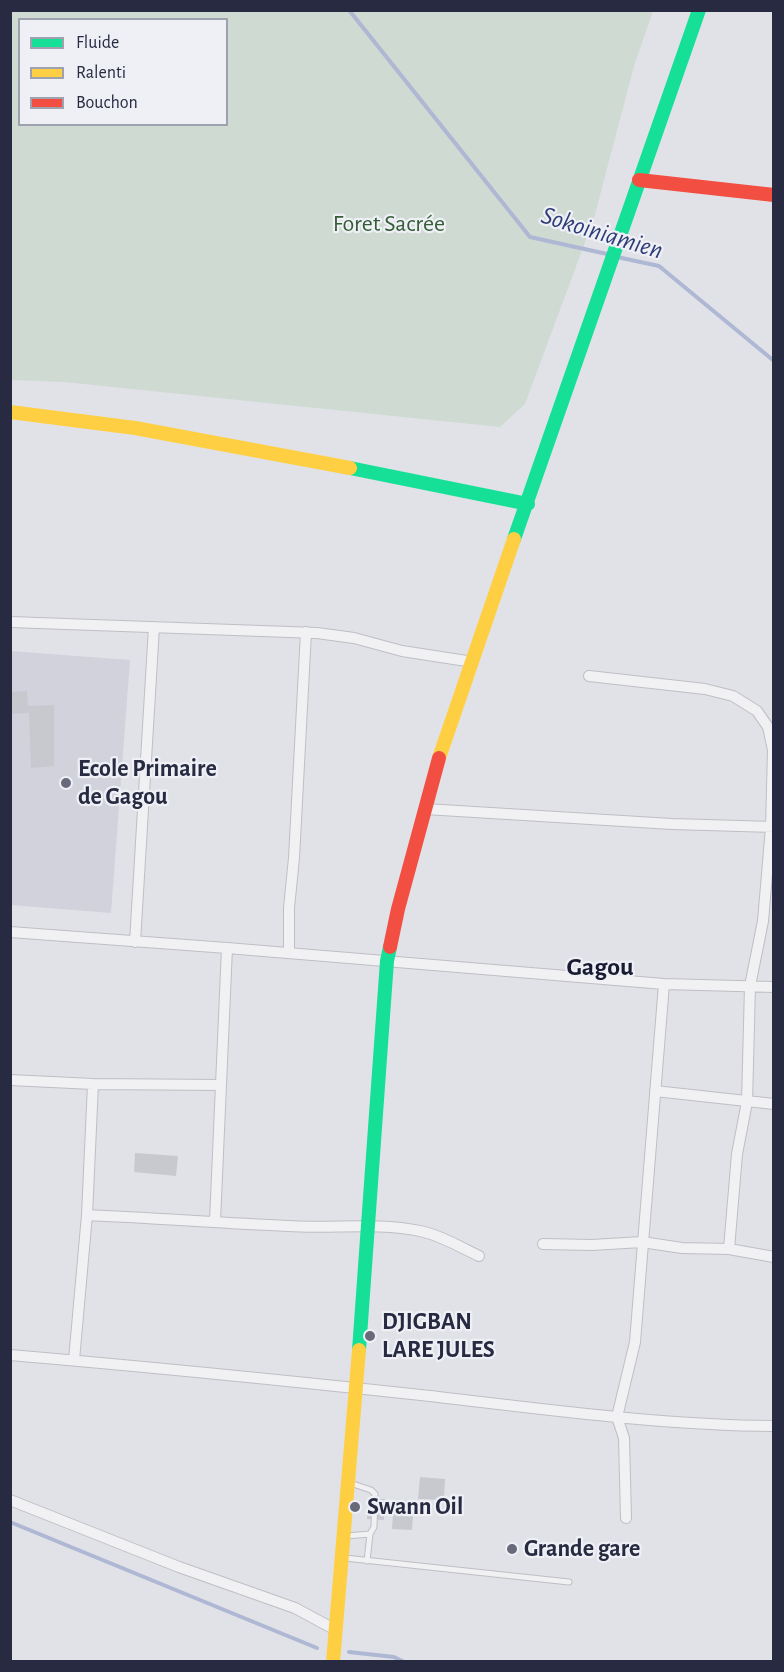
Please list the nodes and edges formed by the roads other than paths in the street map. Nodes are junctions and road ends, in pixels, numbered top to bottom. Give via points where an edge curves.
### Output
1 (699, 10) edge
2 (639, 180) junction
3 (774, 195) edge
4 (10, 412) edge
5 (528, 504) junction
6 (10, 622) edge
7 (154, 627) junction
8 (306, 632) junction
9 (473, 662) junction
10 (589, 676) dead end
11 (425, 809) junction
12 (772, 827) edge
13 (10, 932) edge
14 (135, 942) junction
15 (227, 948) junction
16 (289, 953) junction
17 (387, 961) junction
18 (664, 984) junction
19 (750, 986) junction
20 (774, 987) edge
21 (10, 1080) edge
22 (93, 1084) junction
23 (220, 1085) junction
24 (655, 1091) junction
25 (747, 1102) junction
26 (774, 1104) edge
27 (87, 1215) junction
28 (215, 1221) junction
29 (368, 1226) junction
30 (642, 1242) junction
31 (543, 1244) dead end
32 (729, 1249) junction
33 (479, 1256) dead end
34 (774, 1257) edge
35 (10, 1355) edge
36 (74, 1360) junction
37 (355, 1388) junction
38 (617, 1417) junction
39 (774, 1426) edge
40 (346, 1482) junction
41 (10, 1500) edge
42 (626, 1518) dead end
43 (370, 1534) junction
44 (342, 1537) junction
45 (340, 1558) junction
46 (367, 1561) junction
47 (569, 1582) dead end
48 (334, 1629) junction
49 (333, 1662) edge

1 - 2 main road
2 - 3 main road
2 - 5 main road
4 - 5 main road via 189,437
5 - 9 main road
6 - 7 street
7 - 8 street
7 - 14 street
8 - 9 street
8 - 16 street
9 - 11 main road
10 - 12 street via 714,691 733,696 757,711 768,727 773,750
11 - 12 street
11 - 17 main road
12 - 19 street via 763,921
13 - 14 street
14 - 15 street
15 - 16 street
15 - 23 street
16 - 17 street
17 - 18 street
17 - 29 main road
18 - 19 street
18 - 24 street
19 - 20 street
19 - 25 street
21 - 22 street
22 - 23 street
22 - 27 street
23 - 28 street
24 - 25 street
24 - 30 street
25 - 26 street
25 - 32 street via 737,1154
27 - 28 street
27 - 36 street
28 - 29 street via 290,1227
29 - 33 street via 421,1231
29 - 37 main road
30 - 31 street
30 - 32 street
30 - 38 street via 635,1342
32 - 34 street
35 - 36 street
36 - 37 street
37 - 38 street
37 - 40 main road
38 - 39 street
38 - 42 street via 624,1438
40 - 43 lane via 375,1494 374,1527
40 - 44 main road
41 - 48 street via 295,1608
43 - 44 lane
43 - 46 lane
44 - 45 main road
45 - 46 lane
45 - 48 main road
46 - 47 lane
48 - 49 main road

